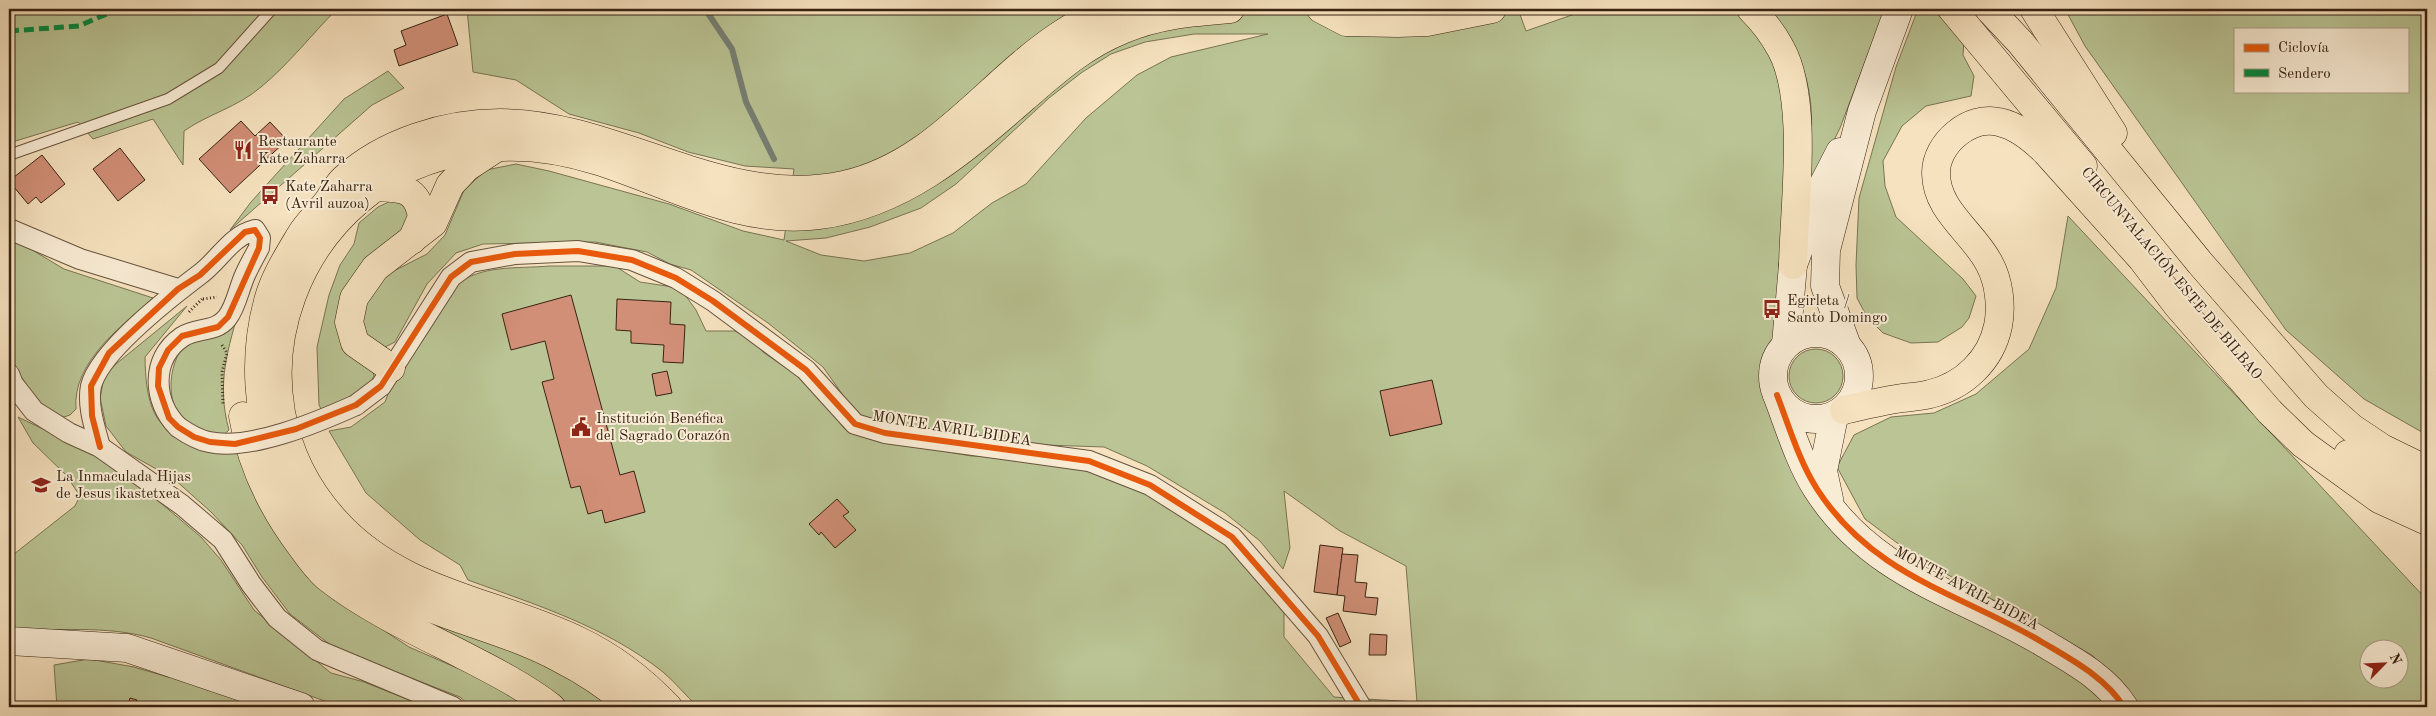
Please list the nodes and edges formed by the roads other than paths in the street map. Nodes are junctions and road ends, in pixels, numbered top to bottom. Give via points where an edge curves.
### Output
1 (272, 9) edge
2 (1109, 9) edge
3 (1230, 9) edge
4 (1321, 9) edge
5 (1492, 9) edge
6 (1752, 9) edge
7 (1899, 9) edge
8 (1952, 9) edge
9 (1989, 9) edge
10 (2034, 9) edge
11 (1862, 111) junction
12 (496, 148) junction
13 (9, 155) edge
14 (341, 182) junction
15 (450, 185) junction
16 (374, 187) junction
17 (410, 192) junction
18 (9, 229) edge
19 (412, 240) junction
20 (2142, 259) junction
21 (2200, 264) junction
22 (1793, 265) junction
23 (178, 290) junction
24 (2191, 298) junction
25 (1786, 344) junction
26 (1847, 346) junction
27 (391, 368) junction
28 (9, 374) edge
29 (1777, 395) junction
30 (1839, 413) junction
31 (100, 446) junction
32 (2427, 470) edge
33 (2427, 498) edge
34 (1833, 510) junction
35 (2427, 521) edge
36 (9, 642) edge
37 (301, 707) edge
38 (452, 707) edge
39 (551, 707) edge
40 (632, 707) edge
41 (668, 707) edge
42 (1361, 707) edge
43 (2124, 707) edge

1 - 13 lane via 219,68 168,99
2 - 14 main road via 1058,36 928,146 879,174 844,185 813,189 744,186 581,135 523,124 495,123 463,126 404,142 364,164
3 - 12 main road via 1183,12 1120,31 1062,64 940,167 904,189 866,205 819,215 761,215 717,205 595,160 538,148
4 - 5 main road via 1346,22 1398,23 1427,22
6 - 22 main road via 1782,50 1792,77 1797,112
7 - 11 street
8 - 24 main road, CIRCUNVALACIÓN ESTE DE BILBAO
9 - 21 main road, CIRCUNVALACIÓN ESTE DE BILBAO via 2020,42
10 - 21 main road
11 - 22 street via 1821,188
11 - 26 street via 1830,232 1824,271 1829,300
12 - 15 main road via 467,166
12 - 16 main road via 448,154 400,172
14 - 39 main road via 322,189 285,237 264,273 251,311 241,368 241,404 252,457 261,481 284,524 326,577 418,632 505,677
14 - 40 main road via 285,260 269,296 257,357 258,392 264,426 294,500 334,550 385,588 441,613 557,656
15 - 17 main road
15 - 19 main road via 433,224
16 - 17 main road
16 - 41 main road via 335,223 314,248 299,275 283,323 278,351 282,420 295,459 310,488 336,522 380,559 448,593 582,642 630,672
17 - 19 main road via 422,217
18 - 23 street via 80,259
19 - 27 main road via 375,268 359,289 350,310 355,343
20 - 24 main road
20 - 30 main road via 2031,137 1998,121 1982,122 1963,129 1942,151 1936,174 1945,206 1989,262 2000,312 1994,341 1987,355 1970,374 1951,386 1930,394
20 - 35 main road via 2177,305 2270,412 2303,444 2379,499
21 - 32 main road, CIRCUNVALACIÓN ESTE DE BILBAO via 2316,396 2352,428 2382,448
22 - 25 street
23 - 27 street, MONTE AVRIL BIDEA, bridge via 200,275 245,232 255,230 260,238 259,248 228,317 218,327 188,326 168,350 159,368 158,386 174,423 194,437 235,444 296,429 356,405 381,386
23 - 31 street via 109,353 92,386 92,416
24 - 33 main road, CIRCUNVALACIÓN ESTE DE BILBAO via 2244,362 2321,436 2375,473
25 - 26 street via 1801,335 1817,332 1828,334
25 - 29 street via 1774,362 1772,373
26 - 30 street via 1854,356 1859,378 1852,401
27 - 42 street, MONTE AVRIL BIDEA via 451,277 471,262 515,254 578,251 632,260 676,278 713,301 806,370 854,424 884,433 1089,461 1150,485 1232,537 1318,636
28 - 31 street via 34,411 69,433
29 - 30 street via 1783,405 1801,417 1818,419
29 - 34 street, MONTE AVRIL BIDEA via 1806,470
30 - 34 street, MONTE AVRIL BIDEA via 1824,471
31 - 38 street via 182,505 223,540 277,618 317,650
34 - 43 street, MONTE AVRIL BIDEA via 1853,533 1891,565 2014,625 2086,668
36 - 37 street via 127,648

